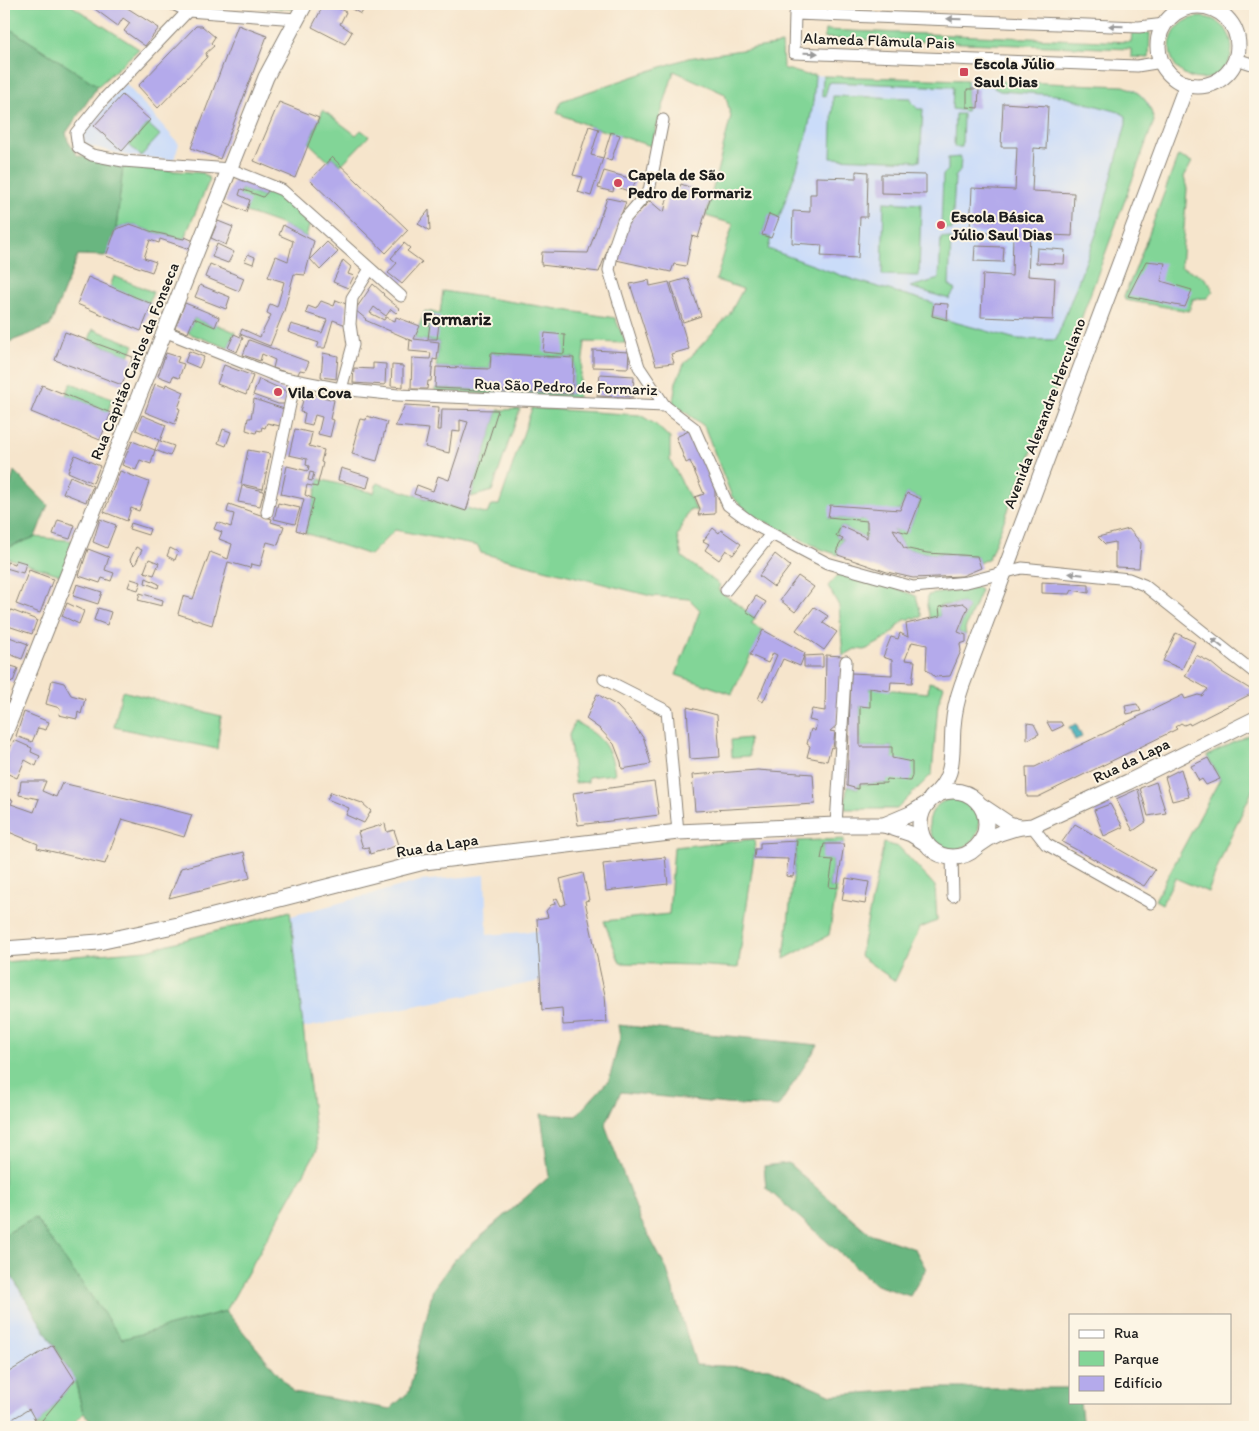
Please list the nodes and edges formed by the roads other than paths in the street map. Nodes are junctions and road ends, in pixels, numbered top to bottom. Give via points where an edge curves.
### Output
1 (173, 4) edge
2 (305, 4) edge
3 (1206, 5) edge
4 (188, 11) junction
5 (297, 19) junction
6 (1165, 24) junction
7 (1236, 59) junction
8 (1162, 62) junction
9 (1255, 65) edge
10 (1187, 84) junction
11 (663, 120) dead end
12 (230, 169) junction
13 (370, 269) junction
14 (401, 296) dead end
15 (164, 331) junction
16 (295, 381) junction
17 (650, 384) junction
18 (342, 389) junction
19 (635, 405) junction
20 (665, 406) junction
21 (267, 512) dead end
22 (771, 534) junction
23 (1004, 571) junction
24 (726, 590) dead end
25 (846, 661) dead end
26 (1255, 673) edge
27 (604, 679) dead end
28 (1255, 719) edge
29 (4, 735) edge
30 (953, 758) junction
31 (929, 801) junction
32 (978, 802) junction
33 (836, 825) junction
34 (884, 825) junction
35 (1026, 826) junction
36 (678, 832) junction
37 (926, 844) junction
38 (979, 845) junction
39 (952, 857) junction
40 (953, 896) dead end
41 (1151, 903) dead end
42 (4, 949) edge

1 - 4 street
2 - 5 main road, Rua Capitão Carlos da Fonseca
3 - 6 main road via 1185,8
3 - 7 main road via 1231,22 1238,45
4 - 5 street
4 - 12 street via 76,133 78,147 92,155 123,161
5 - 12 main road, Rua Capitão Carlos da Fonseca via 266,77
6 - 8 main road via 1159,36
6 -> 8 street, Alameda Flâmula Pais via 1139,27 795,14 794,53 1137,66
7 - 9 street
7 - 10 main road via 1218,81 1203,85
8 - 10 main road via 1175,78
10 - 23 main road, Avenida Alexandre Herculano
11 - 17 street via 649,191 623,221 609,270 639,368
12 - 13 street via 282,190
12 - 15 main road, Rua Capitão Carlos da Fonseca
13 - 14 street
13 - 18 street via 352,298 350,324 353,345
15 - 16 street, Rua São Pedro de Formariz
15 - 29 main road, Rua Capitão Carlos da Fonseca
16 - 18 street, Rua São Pedro de Formariz
16 - 21 street
17 - 19 street via 649,391
17 - 20 street
18 - 19 street, Rua São Pedro de Formariz via 398,395
19 - 20 street, Rua São Pedro de Formariz
20 - 22 street, Rua São Pedro de Formariz via 694,428 728,504
22 - 23 street, Rua São Pedro de Formariz via 827,563 913,586 967,582
22 - 24 street
26 -> 23 street, Rua São Pedro de Formariz via 1144,585 1129,579 1022,568
23 - 30 main road, Avenida Alexandre Herculano via 957,700
25 - 33 street
27 - 36 street via 667,711
28 - 35 main road, Rua da Lapa via 1128,782
30 - 31 main road, Avenida Alexandre Herculano via 942,789
30 - 32 main road, Avenida Alexandre Herculano via 958,778
31 - 32 main road via 939,793 958,790
31 - 34 main road, Rua da Lapa via 910,814
31 - 37 main road via 920,818
32 - 35 main road via 1009,824
32 - 38 main road via 986,816 987,827
33 - 34 main road, Rua da Lapa
33 - 36 main road, Rua da Lapa
34 - 37 main road, Rua da Lapa via 911,834
35 - 38 main road, Rua da Lapa via 992,835
35 - 41 street via 1046,844
36 - 42 main road, Rua da Lapa via 424,862 99,942
37 - 39 main road via 934,851
38 - 39 main road via 962,856
39 - 40 street

